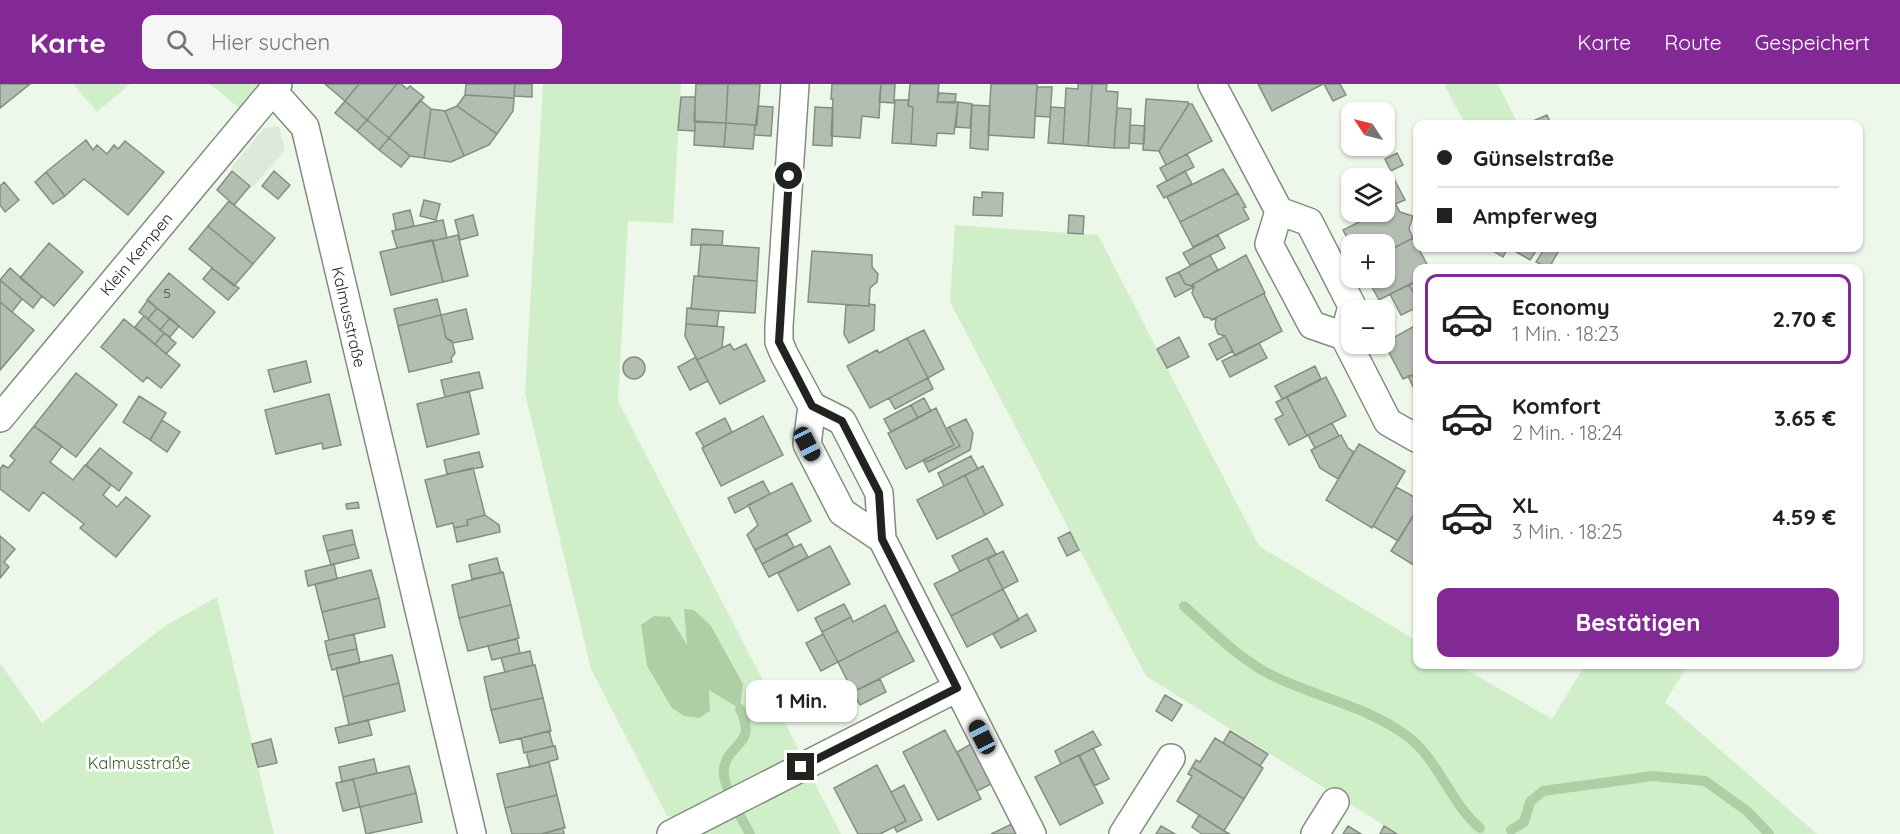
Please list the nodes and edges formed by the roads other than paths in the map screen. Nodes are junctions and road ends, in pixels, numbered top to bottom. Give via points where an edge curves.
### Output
1 (795, 84) edge
2 (1212, 84) edge
3 (275, 87) edge
4 (1279, 211) junction
5 (1349, 300) edge
6 (1341, 335) edge
7 (1353, 354) edge
8 (812, 406) junction
9 (0, 417) edge
10 (1413, 436) edge
11 (882, 539) junction
12 (957, 688) junction
13 (1171, 758) dead end
14 (1335, 802) dead end
15 (472, 834) edge
16 (671, 834) edge
17 (1032, 834) edge
18 (1123, 834) edge
19 (1315, 834) edge

1 - 8 street via 779,342
2 - 4 street
3 - 9 street, Klein Kempen
3 - 15 street, Kalmusstraße via 305,127
4 - 5 street via 1309,222
4 - 6 street via 1269,244 1312,325
7 - 10 street via 1388,422
8 - 11 street via 842,421 879,493
8 - 11 street via 807,444 842,512
11 - 12 street
12 - 16 street
12 - 17 street
13 - 18 street
14 - 19 street

